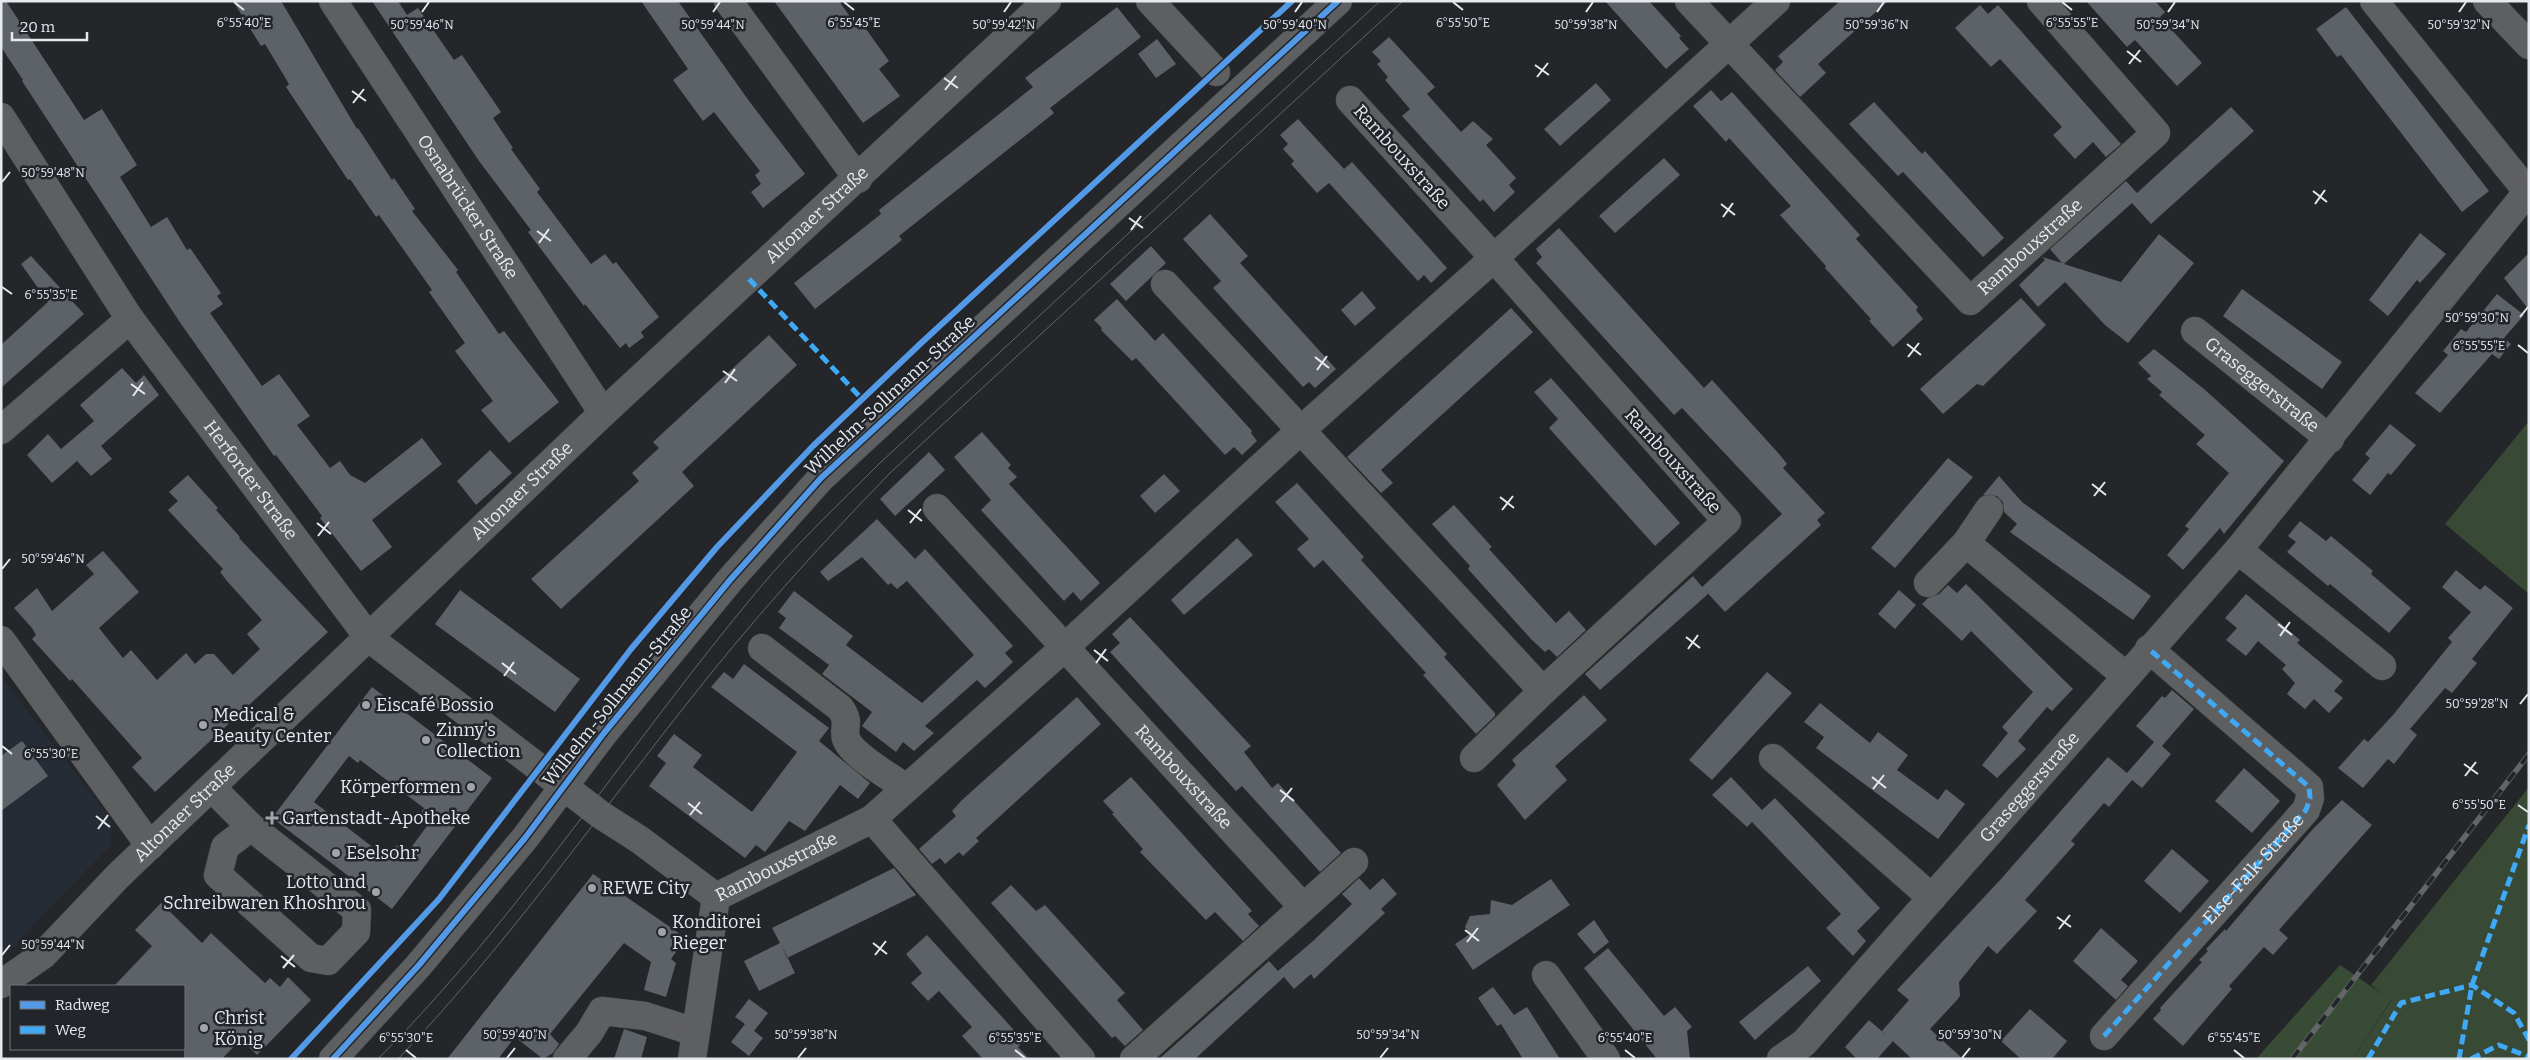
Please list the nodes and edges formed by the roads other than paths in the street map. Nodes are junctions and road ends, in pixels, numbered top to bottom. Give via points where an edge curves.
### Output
1 (333, 1) edge
2 (728, 1) edge
3 (1047, 1) edge
4 (1150, 1) edge
5 (1338, 1) edge
6 (1689, 1) edge
7 (1776, 1) edge
8 (2041, 1) edge
9 (2374, 1) edge
10 (2487, 1) edge
11 (1728, 45) junction
12 (2529, 45) edge
13 (1216, 72) dead end
14 (1350, 100) dead end
15 (1, 117) edge
16 (858, 179) junction
17 (2528, 190) edge
18 (1494, 258) junction
19 (1165, 284) dead end
20 (130, 319) junction
21 (2195, 331) dead end
22 (602, 413) junction
23 (1, 430) edge
24 (1300, 431) junction
25 (2330, 439) junction
26 (938, 508) dead end
27 (1989, 509) dead end
28 (1966, 543) junction
29 (2238, 550) junction
30 (1928, 583) dead end
31 (368, 638) junction
32 (1, 640) edge
33 (762, 648) dead end
34 (1064, 648) junction
35 (2149, 650) junction
36 (2382, 666) dead end
37 (2126, 676) junction
38 (1543, 691) junction
39 (1474, 758) dead end
40 (1773, 758) dead end
41 (565, 786) junction
42 (212, 788) junction
43 (906, 788) junction
44 (872, 819) junction
45 (251, 827) junction
46 (150, 846) junction
47 (1354, 862) dead end
48 (716, 897) junction
49 (1932, 898) junction
50 (1302, 907) junction
51 (1546, 975) dead end
52 (1, 984) edge
53 (695, 1032) junction
54 (2104, 1036) dead end
55 (1811, 1051) edge
56 (333, 1059) edge
57 (567, 1059) edge
58 (692, 1059) edge
59 (1081, 1059) edge
60 (1134, 1059) edge
61 (1606, 1059) edge
62 (1781, 1059) edge

1 - 22 street, Osnabrücker Straße
2 - 16 street
3 - 16 street, Altonaer Straße
4 - 13 street
5 - 41 street, Wilhelm-Sollmann-Straße via 821,478 730,580 604,733
6 - 11 street, Rambouxstraße
7 - 11 street, Rambouxstraße
8 - 11 street, Rambouxstraße via 2156,133 1970,301
9 - 17 street
10 - 12 street
11 - 18 street, Rambouxstraße
14 - 18 street, Rambouxstraße
15 - 20 street, Herforder Straße
16 - 22 street, Altonaer Straße
17 - 25 street, Graseggerstraße
18 - 24 street, Rambouxstraße
18 - 38 street, Rambouxstraße via 1727,520
19 - 24 street
20 - 23 street
20 - 31 street, Herforder Straße
21 - 25 street, Graseggerstraße
22 - 31 street, Altonaer Straße
24 - 34 street, Rambouxstraße
24 - 38 street
25 - 29 street, Graseggerstraße
26 - 34 street, Rambouxstraße
27 - 28 street
28 - 30 street
28 - 37 street
29 - 35 street, Graseggerstraße
29 - 36 street
31 - 41 street, Herforder Straße
31 - 42 street, Altonaer Straße
32 - 46 street
33 - 43 street via 840,708 846,717 846,739 852,749
34 - 43 street, Rambouxstraße
34 - 50 street, Rambouxstraße
35 - 37 street, Graseggerstraße
35 - 54 street, Else-Falk-Straße via 2309,787 2310,798 2306,810
37 - 49 street, Graseggerstraße
38 - 39 street, Rambouxstraße
40 - 49 street
41 - 48 street, Rambouxstraße
41 - 56 street, Wilhelm-Sollmann-Straße via 419,965
42 - 45 street
42 - 46 street, Altonaer Straße
43 - 44 street, Rambouxstraße
44 - 48 street, Rambouxstraße
44 - 59 street
45 - 45 street via 357,910 356,932 328,960 311,958 218,874 225,847
46 - 52 street, Altonaer Straße via 43,955
47 - 50 street
48 - 53 street
49 - 55 street, Graseggerstraße
50 - 60 street
51 - 61 street
53 - 57 street via 645,1016 602,1011
53 - 58 street
55 - 62 street, Graseggerstraße

